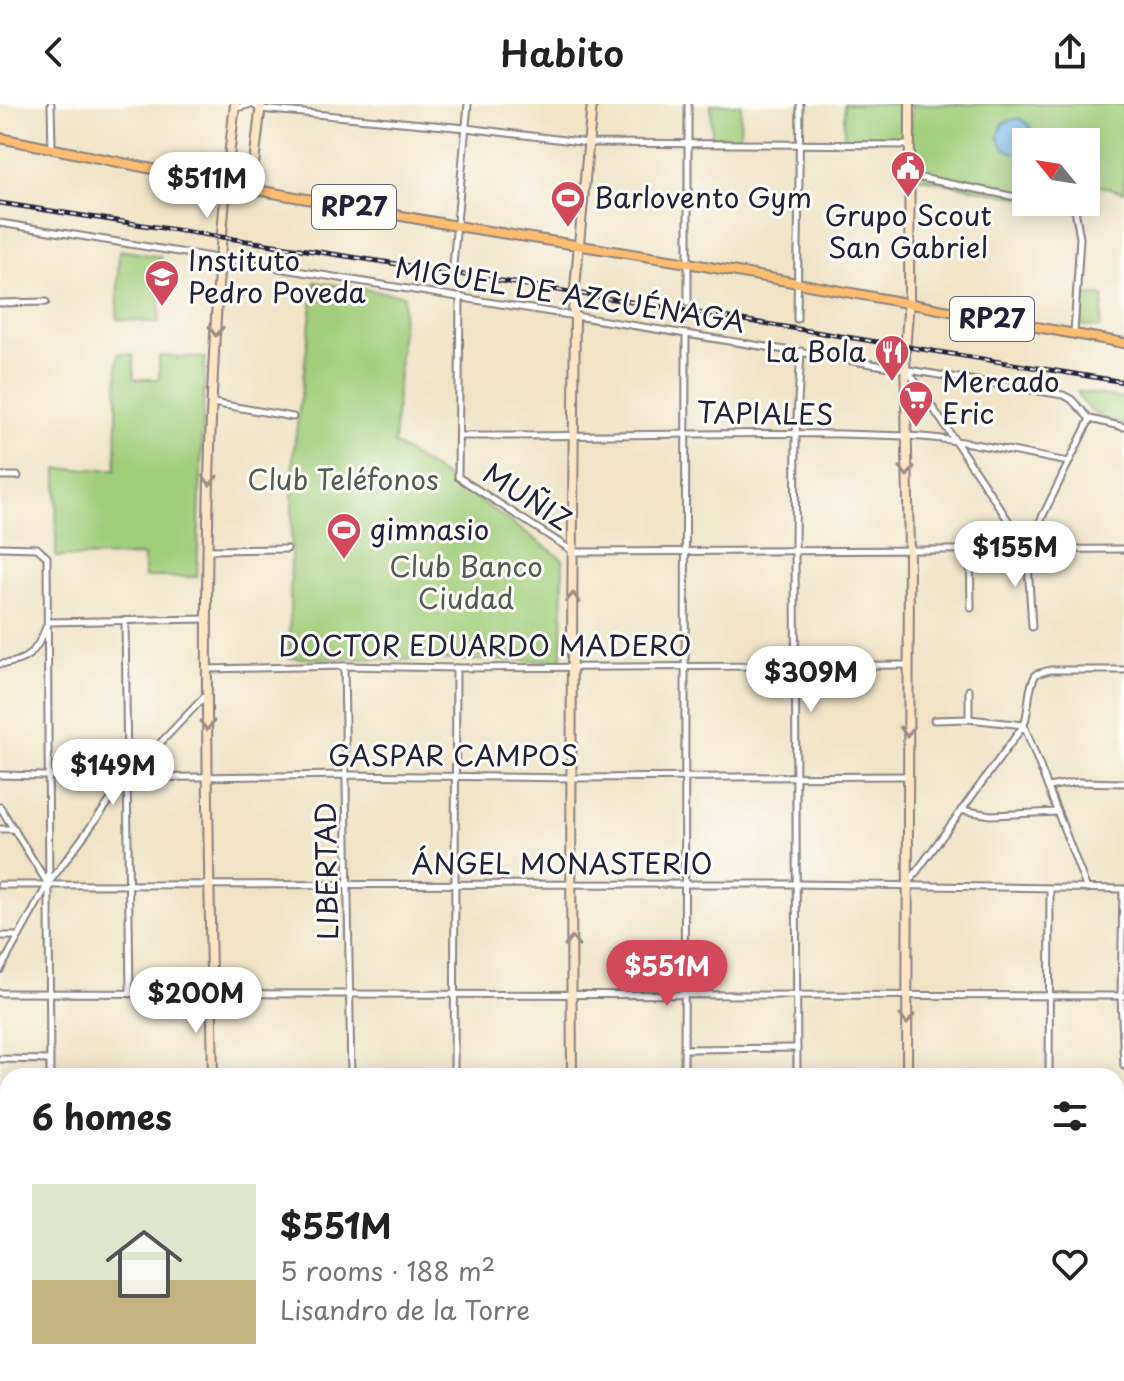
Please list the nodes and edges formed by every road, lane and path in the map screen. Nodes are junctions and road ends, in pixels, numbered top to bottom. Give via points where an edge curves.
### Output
1 (51, 104) edge
2 (468, 104) edge
3 (592, 104) edge
4 (688, 104) edge
5 (800, 104) edge
6 (910, 104) edge
7 (235, 106) edge
8 (260, 106) edge
9 (466, 128) junction
10 (0, 138) edge
11 (589, 143) junction
12 (688, 144) junction
13 (799, 144) junction
14 (911, 145) junction
15 (52, 148) junction
16 (911, 176) junction
17 (226, 184) junction
18 (251, 189) junction
19 (1012, 196) edge
20 (1076, 216) edge
21 (0, 223) edge
22 (457, 226) junction
23 (578, 244) junction
24 (219, 260) junction
25 (688, 263) junction
26 (453, 265) dead end
27 (798, 283) junction
28 (460, 296) junction
29 (46, 302) dead end
30 (0, 303) edge
31 (688, 303) dead end
32 (909, 305) junction
33 (575, 317) junction
34 (797, 319) dead end
35 (1074, 334) junction
36 (686, 335) junction
37 (1124, 343) edge
38 (801, 351) junction
39 (907, 368) junction
40 (213, 403) junction
41 (293, 417) dead end
42 (1090, 419) junction
43 (1124, 427) edge
44 (687, 433) junction
45 (796, 435) junction
46 (459, 436) junction
47 (907, 436) junction
48 (574, 437) junction
49 (958, 443) junction
50 (1069, 462) junction
51 (0, 476) edge
52 (18, 476) dead end
53 (0, 547) edge
54 (1027, 548) junction
55 (287, 549) dead end
56 (1124, 549) edge
57 (207, 550) junction
58 (909, 550) junction
59 (970, 550) junction
60 (686, 551) junction
61 (795, 551) junction
62 (574, 552) junction
63 (971, 608) dead end
64 (206, 619) junction
65 (125, 621) junction
66 (48, 622) junction
67 (1032, 627) dead end
68 (0, 664) edge
69 (686, 665) junction
70 (796, 665) junction
71 (908, 665) junction
72 (344, 666) junction
73 (571, 667) junction
74 (456, 668) junction
75 (207, 669) junction
76 (1124, 670) edge
77 (969, 690) dead end
78 (207, 694) junction
79 (969, 719) junction
80 (934, 720) dead end
81 (1024, 725) junction
82 (48, 774) junction
83 (0, 775) edge
84 (345, 775) junction
85 (456, 775) junction
86 (685, 775) junction
87 (798, 775) junction
88 (907, 776) junction
89 (207, 777) junction
90 (127, 778) junction
91 (572, 778) junction
92 (1124, 783) edge
93 (1048, 787) junction
94 (0, 807) edge
95 (961, 810) junction
96 (1058, 812) junction
97 (0, 829) edge
98 (15, 829) junction
99 (48, 884) junction
100 (572, 884) junction
101 (685, 884) junction
102 (797, 884) junction
103 (0, 885) edge
104 (209, 885) junction
105 (347, 885) junction
106 (455, 885) junction
107 (129, 886) junction
108 (907, 886) junction
109 (1087, 889) junction
110 (1124, 889) edge
111 (1050, 890) junction
112 (0, 936) edge
113 (20, 936) junction
114 (0, 970) edge
115 (0, 993) edge
116 (349, 993) junction
117 (571, 993) junction
118 (684, 993) junction
119 (797, 993) junction
120 (49, 994) junction
121 (130, 994) junction
122 (211, 994) junction
123 (455, 994) junction
124 (907, 994) junction
125 (1122, 996) edge
126 (1049, 997) junction
127 (797, 1048) junction
128 (684, 1049) junction
129 (0, 1059) edge
130 (49, 1060) junction
131 (1124, 1066) edge
132 (50, 1068) edge
133 (213, 1068) edge
134 (351, 1068) edge
135 (454, 1068) edge
136 (572, 1068) edge
137 (684, 1068) edge
138 (797, 1068) edge
139 (907, 1068) edge
140 (1049, 1068) edge

1 - 15 street
2 - 9 street
3 - 11 street
4 - 12 street
5 - 13 street
6 - 14 street
7 - 8 street
7 - 17 street
8 - 9 street
8 - 18 street
9 - 11 street
9 - 22 street
10 - 15 main road, RP27
11 - 12 street
11 - 23 street
12 - 13 street
12 - 25 street
13 - 14 street
13 - 27 street
14 - 16 street
15 - 17 main road, RP27
16 - 19 street
16 - 32 street
17 - 18 main road, RP27
17 - 24 street
18 - 22 main road, RP27
20 - 35 street via 1080,238
21 - 24 street, MIGUEL DE AZCUÉNAGA
22 - 23 main road, RP27
22 - 26 street
23 - 25 main road, RP27
23 - 33 street
24 - 28 street, MIGUEL DE AZCUÉNAGA
24 -> 40 street
25 - 27 main road, RP27
25 - 31 street
27 - 32 main road, RP27
27 - 34 street
28 - 33 street, MIGUEL DE AZCUÉNAGA
28 - 46 street
29 - 30 street
32 - 35 main road, RP27
32 - 39 street
33 - 36 street, MIGUEL DE AZCUÉNAGA
33 - 48 street
35 - 37 main road, RP27
36 - 38 street, MIGUEL DE AZCUÉNAGA
36 - 44 street
38 - 39 street, MIGUEL DE AZCUÉNAGA
38 - 45 street
39 - 42 street, MIGUEL DE AZCUÉNAGA via 1063,395
39 - 47 street
39 - 49 street
40 - 41 street
40 -> 57 street
42 - 43 street, MIGUEL DE AZCUÉNAGA
42 - 50 street
44 - 45 street, TAPIALES
44 - 48 street, TAPIALES
44 - 60 street
45 - 47 street, TAPIALES
45 - 61 street
46 - 48 street, TAPIALES
46 - 62 street, MUÑIZ via 458,477
47 - 49 street, TAPIALES
47 -> 58 street
48 - 62 street
49 - 50 street, TAPIALES
49 - 54 street
50 - 54 street
51 - 52 street
53 - 66 street via 37,548 47,557
54 - 56 street
54 - 59 street
54 - 67 street
55 - 57 street
57 - 64 street
58 - 59 street
58 - 61 street
58 - 71 street
59 - 63 street
60 - 61 street
60 - 62 street
60 - 69 street
61 - 70 street
73 -> 62 street
64 - 65 street
64 - 75 street
65 - 66 street
65 - 90 street
66 - 68 street via 29,657
66 - 82 street
69 - 70 street, DOCTOR EDUARDO MADERO
69 - 73 street, DOCTOR EDUARDO MADERO
69 - 86 street
70 - 71 street, DOCTOR EDUARDO MADERO
70 - 87 street
71 -> 88 street
72 - 74 street, DOCTOR EDUARDO MADERO
72 - 75 street, DOCTOR EDUARDO MADERO
72 - 84 street, LIBERTAD
73 - 74 street, DOCTOR EDUARDO MADERO
73 - 91 street
74 - 85 street
75 - 78 street
76 - 81 street via 1036,674
77 - 79 street
78 -> 89 street
78 - 90 street
79 - 80 street
79 - 81 street
81 - 93 street
81 - 95 street
82 - 83 street, GASPAR CAMPOS
82 - 90 street, GASPAR CAMPOS
82 - 99 street
84 - 85 street, GASPAR CAMPOS
84 - 89 street, GASPAR CAMPOS
84 - 105 street, LIBERTAD
85 - 91 street, GASPAR CAMPOS
85 - 106 street
86 - 87 street, GASPAR CAMPOS
86 - 91 street, GASPAR CAMPOS
86 - 101 street
87 - 88 street, GASPAR CAMPOS
87 - 102 street
88 - 108 street
89 - 90 street, GASPAR CAMPOS
89 - 104 street
90 - 99 street
90 - 107 street
91 - 100 street
92 - 93 street
93 - 96 street
94 - 98 street
95 - 96 street via 1008,815
95 - 108 street
96 - 109 street
97 - 98 street
98 - 99 street
99 - 103 street, ÁNGEL MONASTERIO
99 - 107 street, ÁNGEL MONASTERIO
99 - 113 street
99 - 120 street
100 - 101 street, ÁNGEL MONASTERIO
100 - 106 street, ÁNGEL MONASTERIO
117 -> 100 street
101 - 102 street, ÁNGEL MONASTERIO
101 - 118 street
102 - 108 street, ÁNGEL MONASTERIO
102 - 119 street
104 - 105 street, ÁNGEL MONASTERIO
104 - 107 street, ÁNGEL MONASTERIO
104 - 122 street
105 - 106 street, ÁNGEL MONASTERIO
105 - 116 street, LIBERTAD
106 - 123 street
107 - 121 street
108 - 111 street, ÁNGEL MONASTERIO
108 - 124 street
109 - 110 street, ÁNGEL MONASTERIO
109 - 111 street, ÁNGEL MONASTERIO
110 - 125 street
111 - 126 street
112 - 113 street
113 - 114 street
115 - 120 street
116 - 122 street
116 - 123 street
116 - 134 street, LIBERTAD
117 - 118 street
117 - 123 street
117 - 136 street
118 - 119 street
118 - 128 street
119 - 124 street
119 - 127 street
120 - 121 street
120 - 130 street
121 - 122 street
122 - 133 street
123 - 135 street
124 - 126 street
124 -> 139 street
125 - 126 street
125 - 131 street
126 - 140 street
127 - 128 street
127 - 138 street
128 - 137 street
129 - 130 street
130 - 132 street

